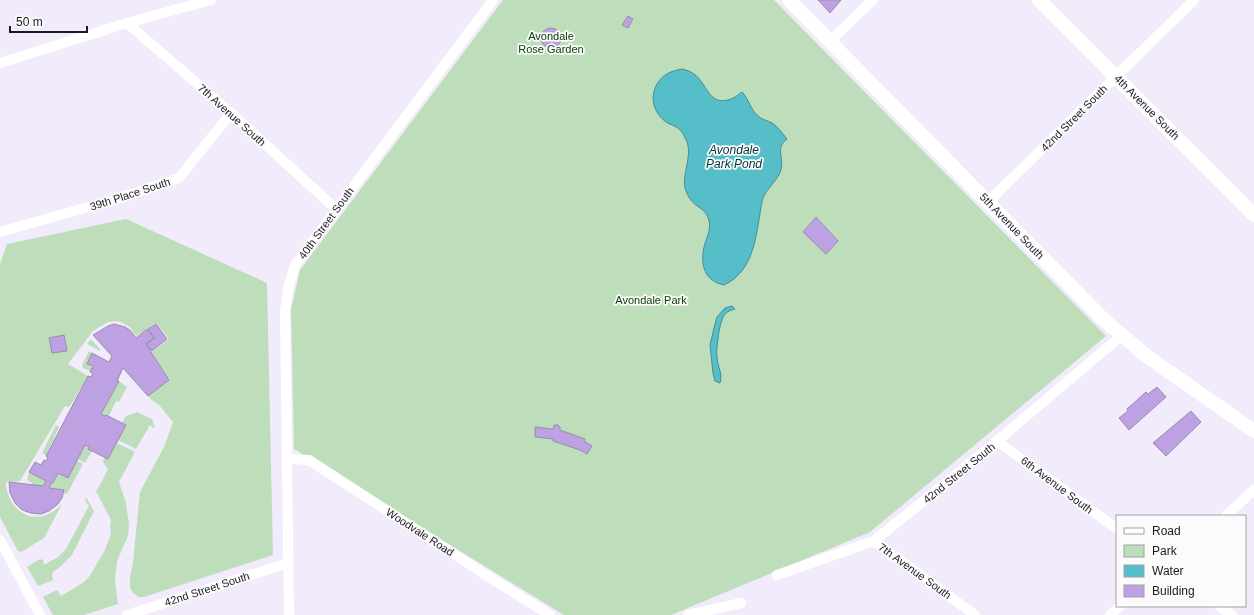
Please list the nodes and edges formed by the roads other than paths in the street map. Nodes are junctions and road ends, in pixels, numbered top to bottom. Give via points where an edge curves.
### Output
1 (211, 0) edge
2 (493, 0) edge
3 (789, 0) edge
4 (873, 0) edge
5 (1040, 0) edge
6 (1194, 0) edge
7 (127, 24) junction
8 (830, 41) junction
9 (0, 63) edge
10 (1116, 76) junction
11 (232, 113) junction
12 (988, 202) junction
13 (336, 209) junction
14 (1254, 215) edge
15 (0, 232) edge
16 (1121, 336) junction
17 (1254, 430) edge
18 (998, 441) junction
19 (288, 459) junction
20 (1254, 490) edge
21 (1227, 515) edge
22 (1116, 529) edge
23 (0, 540) edge
24 (874, 541) junction
25 (288, 563) junction
26 (777, 575) dead end
27 (741, 602) dead end
28 (1119, 607) edge
29 (1220, 607) edge
30 (40, 615) edge
31 (127, 615) edge
32 (289, 615) edge
33 (550, 615) edge
34 (688, 615) edge
35 (976, 615) edge
36 (1110, 615) edge
37 (1232, 615) edge

1 - 7 street
2 - 13 street, 40th Street South
3 - 8 street, 5th Avenue South
4 - 8 street
5 - 10 street, 4th Avenue South
6 - 10 street, 42nd Street South
7 - 9 street
7 - 11 street, 7th Avenue South
8 - 12 street, 5th Avenue South
10 - 12 street, 42nd Street South
10 - 14 street, 4th Avenue South
11 - 13 street, 7th Avenue South
11 - 15 street, 39th Place South via 179,178 114,200
12 - 16 street, 5th Avenue South
13 - 19 street, 40th Street South via 295,265 288,289 285,312
16 - 17 street, 5th Avenue South via 1144,355
16 - 18 street, 42nd Street South
18 - 22 street, 6th Avenue South
18 - 24 street, 42nd Street South
19 - 25 street, 40th Street South
19 - 33 street, Woodvale Road via 309,460
20 - 21 street
23 - 30 street
24 - 26 street, 42nd Street South
24 - 35 street, 7th Avenue South
25 - 31 street, 42nd Street South
25 - 32 street, 40th Street South
27 - 34 street
28 - 36 street
29 - 37 street

